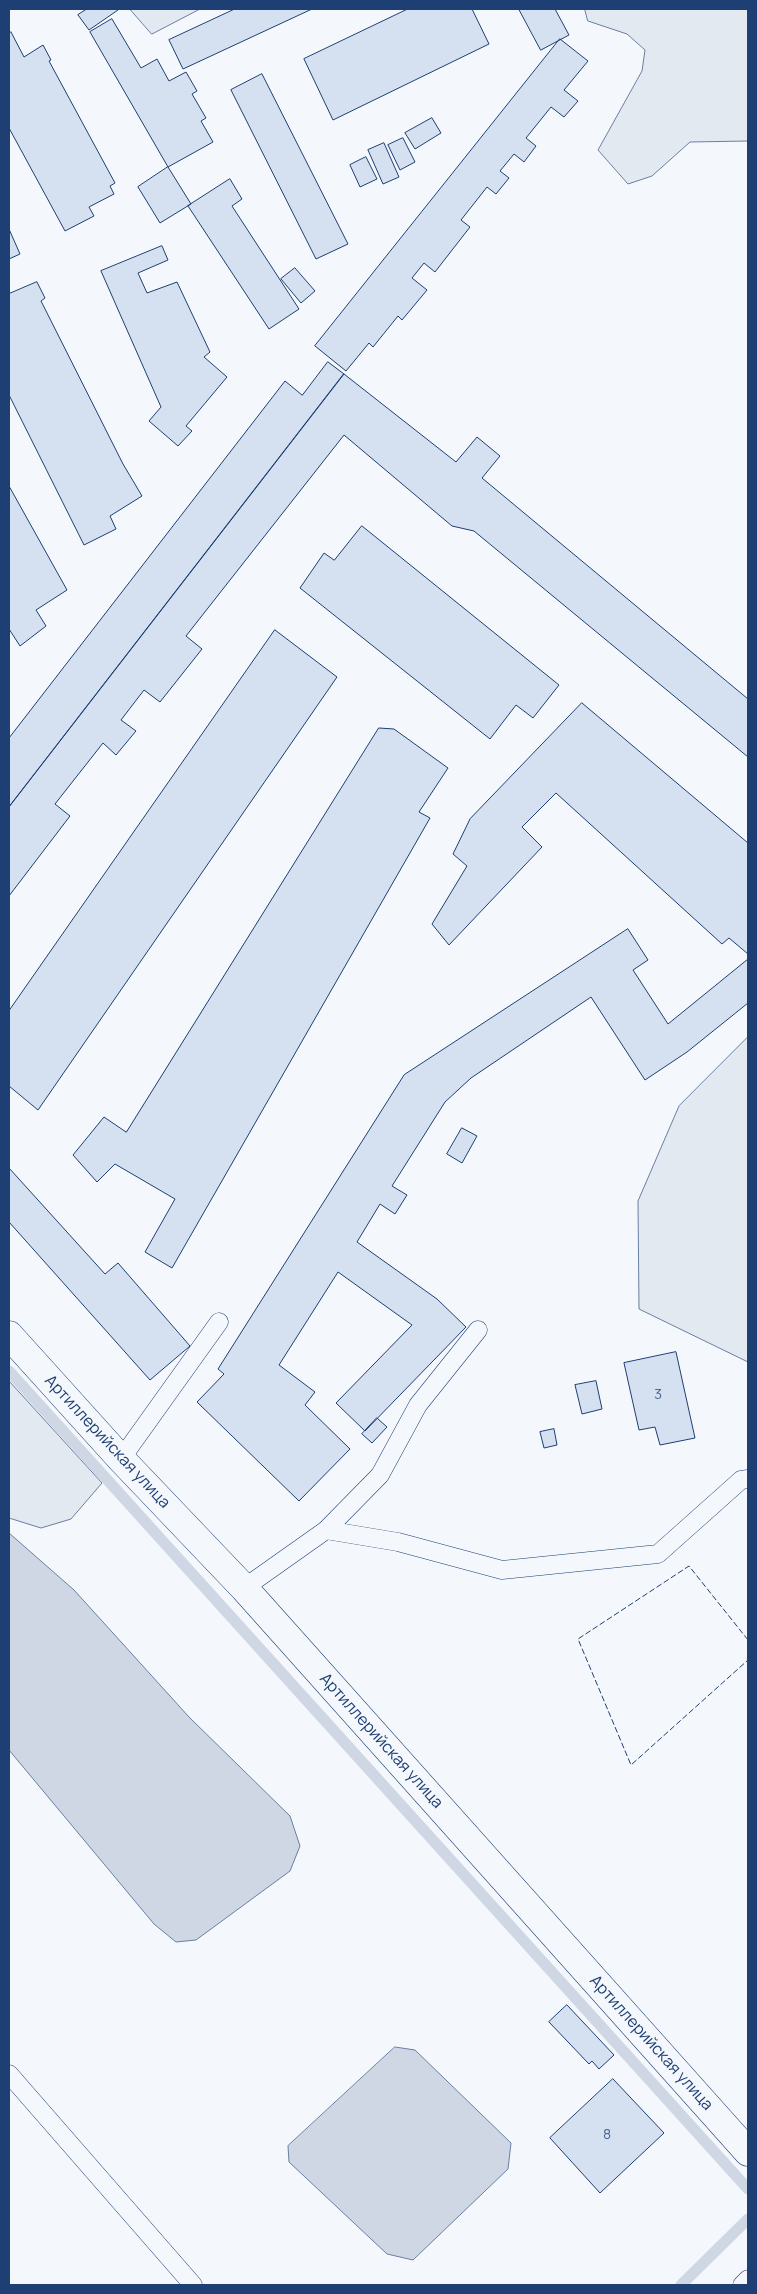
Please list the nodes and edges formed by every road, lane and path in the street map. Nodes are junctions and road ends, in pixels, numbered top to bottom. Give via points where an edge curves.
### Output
1 (219, 1322) dead end
2 (478, 1330) dead end
3 (9, 1335) edge
4 (121, 1459) junction
5 (748, 1480) edge
6 (326, 1530) junction
7 (244, 1588) junction
8 (9, 2074) edge
9 (748, 2152) edge
10 (748, 2279) edge
11 (193, 2285) edge
12 (742, 2285) edge

1 - 4 lane
2 - 6 lane via 418,1405 380,1475
3 - 4 street, Артиллерийская улица
4 - 7 street, Артиллерийская улица
5 - 6 lane via 742,1480 726,1493 658,1554 502,1570 398,1542
6 - 7 lane
7 - 9 street, Артиллерийская улица
8 - 11 lane
10 - 12 lane

